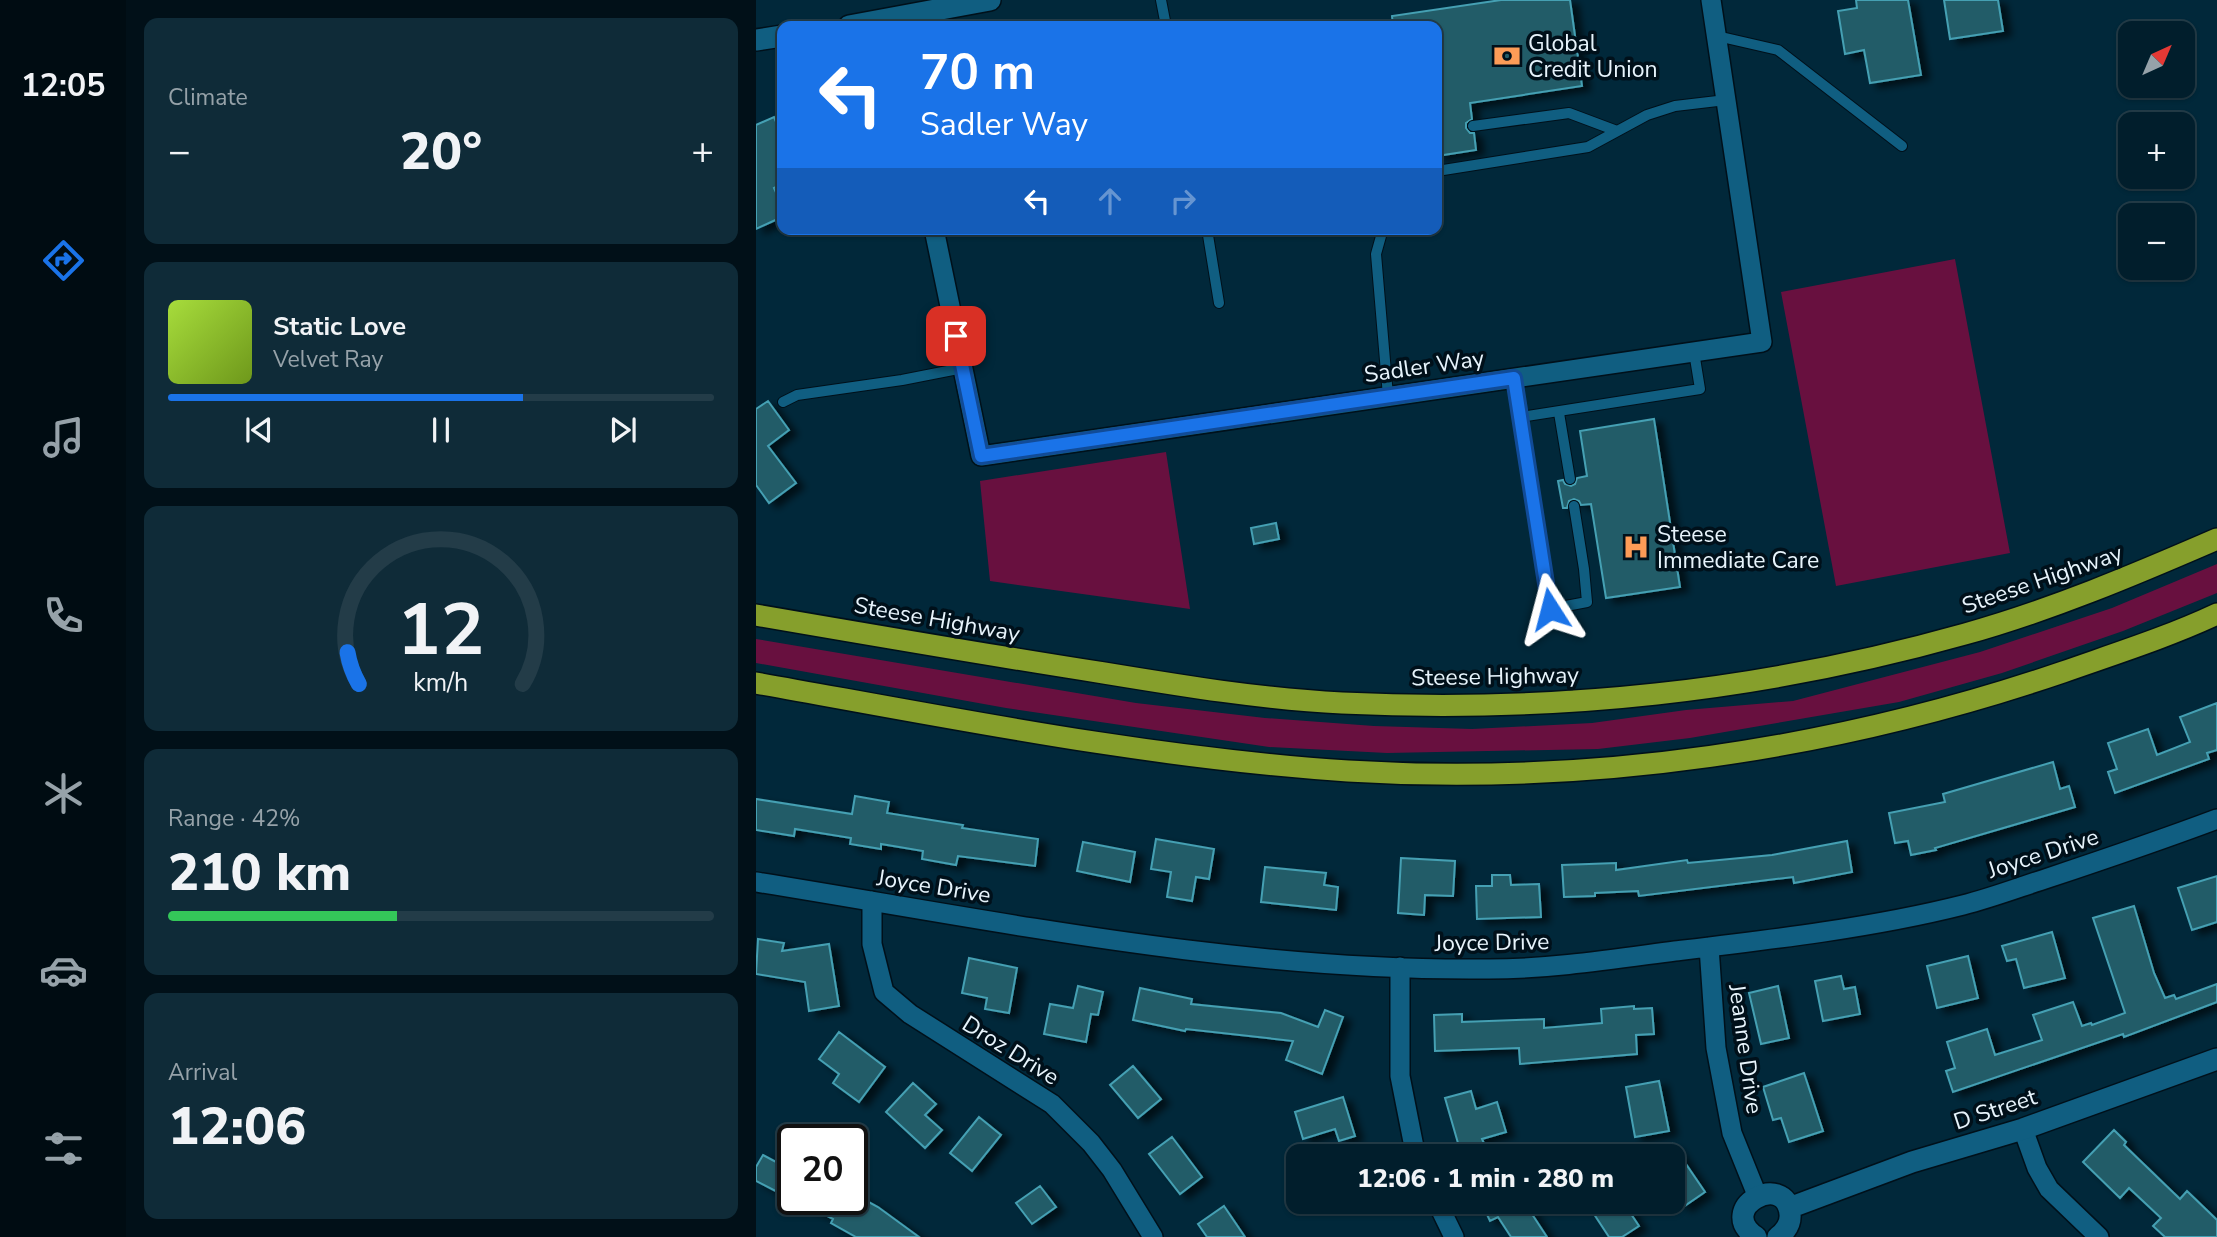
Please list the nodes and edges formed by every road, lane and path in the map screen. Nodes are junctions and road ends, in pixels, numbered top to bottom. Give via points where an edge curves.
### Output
1 (990, 0) edge
2 (1161, 0) edge
3 (1711, 0) edge
4 (900, 21) edge
5 (1165, 21) edge
6 (1717, 36) junction
7 (777, 37) edge
8 (756, 40) edge
9 (1726, 100) junction
10 (1473, 126) dead end
11 (1617, 131) junction
12 (1902, 146) dead end
13 (1442, 170) edge
14 (935, 235) edge
15 (1208, 235) edge
16 (1381, 235) edge
17 (1219, 303) dead end
18 (1695, 352) junction
19 (963, 368) junction
20 (1514, 378) junction
21 (1388, 396) junction
22 (783, 402) dead end
23 (1559, 413) junction
24 (1521, 417) junction
25 (1570, 479) dead end
26 (1574, 506) dead end
27 (2217, 539) edge
28 (2217, 614) edge
29 (756, 615) edge
30 (756, 683) edge
31 (2217, 819) edge
32 (756, 882) edge
33 (872, 901) junction
34 (1709, 947) junction
35 (1400, 967) junction
36 (2217, 1059) edge
37 (2023, 1129) junction
38 (1413, 1144) edge
39 (1757, 1195) junction
40 (1789, 1208) junction
41 (1443, 1214) edge
42 (1745, 1234) edge
43 (1153, 1237) edge
44 (1454, 1237) edge
45 (1778, 1237) edge
46 (2099, 1237) edge

1 - 4 street
2 - 5 lane
3 - 6 street, Sadler Way
6 - 9 street, Sadler Way
6 - 12 lane via 1778,50
7 - 8 street
9 - 11 lane via 1675,106
9 - 18 street, Sadler Way via 1762,342
10 - 11 lane via 1569,113
11 - 13 lane via 1588,146
14 - 19 street, Sadler Way
15 - 17 lane
16 - 21 lane via 1376,254
18 - 20 street, Sadler Way
18 - 23 lane via 1700,389
19 - 21 street, Sadler Way via 981,456
19 - 22 lane via 797,395
20 - 21 street, Sadler Way
20 - 24 lane
23 - 24 lane
23 - 25 lane
24 - 26 lane via 1550,609 1587,602
27 - 29 highway, Steese Highway via 2109,586 1967,634 1826,669 1610,700 1418,705 1231,694
28 - 30 highway via 2094,662 1960,705 1751,752 1589,769 1349,771 1228,759 1086,740
31 - 34 street, Joyce Drive via 1964,905
32 - 33 street, Joyce Drive
33 - 35 street, Joyce Drive via 1065,933 1266,959
33 - 43 street, Droz Drive via 872,944 884,992 910,1014 1052,1104 1091,1143
34 - 35 street, Joyce Drive via 1492,969
34 - 39 street, Jeanne Drive via 1716,1048 1732,1133
35 - 38 street via 1400,1076
36 - 37 street, D Street
37 - 40 street, D Street via 1912,1162
37 - 46 street via 2036,1168 2049,1189
39 - 40 street via 1772,1194
39 - 42 street via 1746,1205
40 - 45 street via 1789,1223
41 - 44 street

